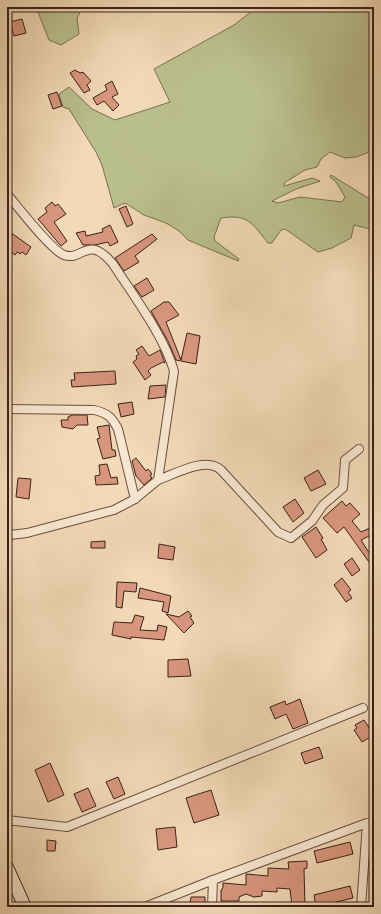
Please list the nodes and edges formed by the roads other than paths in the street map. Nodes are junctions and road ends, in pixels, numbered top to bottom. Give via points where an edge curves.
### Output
1 (7, 194) edge
2 (7, 409) edge
3 (359, 449) dead end
4 (158, 480) junction
5 (135, 499) junction
6 (7, 538) edge
7 (363, 708) dead end
8 (7, 820) edge
9 (7, 867) edge
10 (213, 880) junction
11 (25, 907) edge
12 (145, 907) edge
13 (212, 907) edge
14 (361, 907) edge

1 - 4 street via 63,255 70,256 96,249 104,254 121,276 171,360 174,371
2 - 5 street via 94,410 106,413 114,420 118,429
3 - 4 street via 345,460 343,488 323,505 312,521 291,538 278,532 217,466 202,464
4 - 5 street
5 - 6 street via 114,510 27,533 10,535
7 - 8 street via 67,827
9 - 11 street
10 - 12 street
10 - 13 street
10 - 14 street via 367,823

